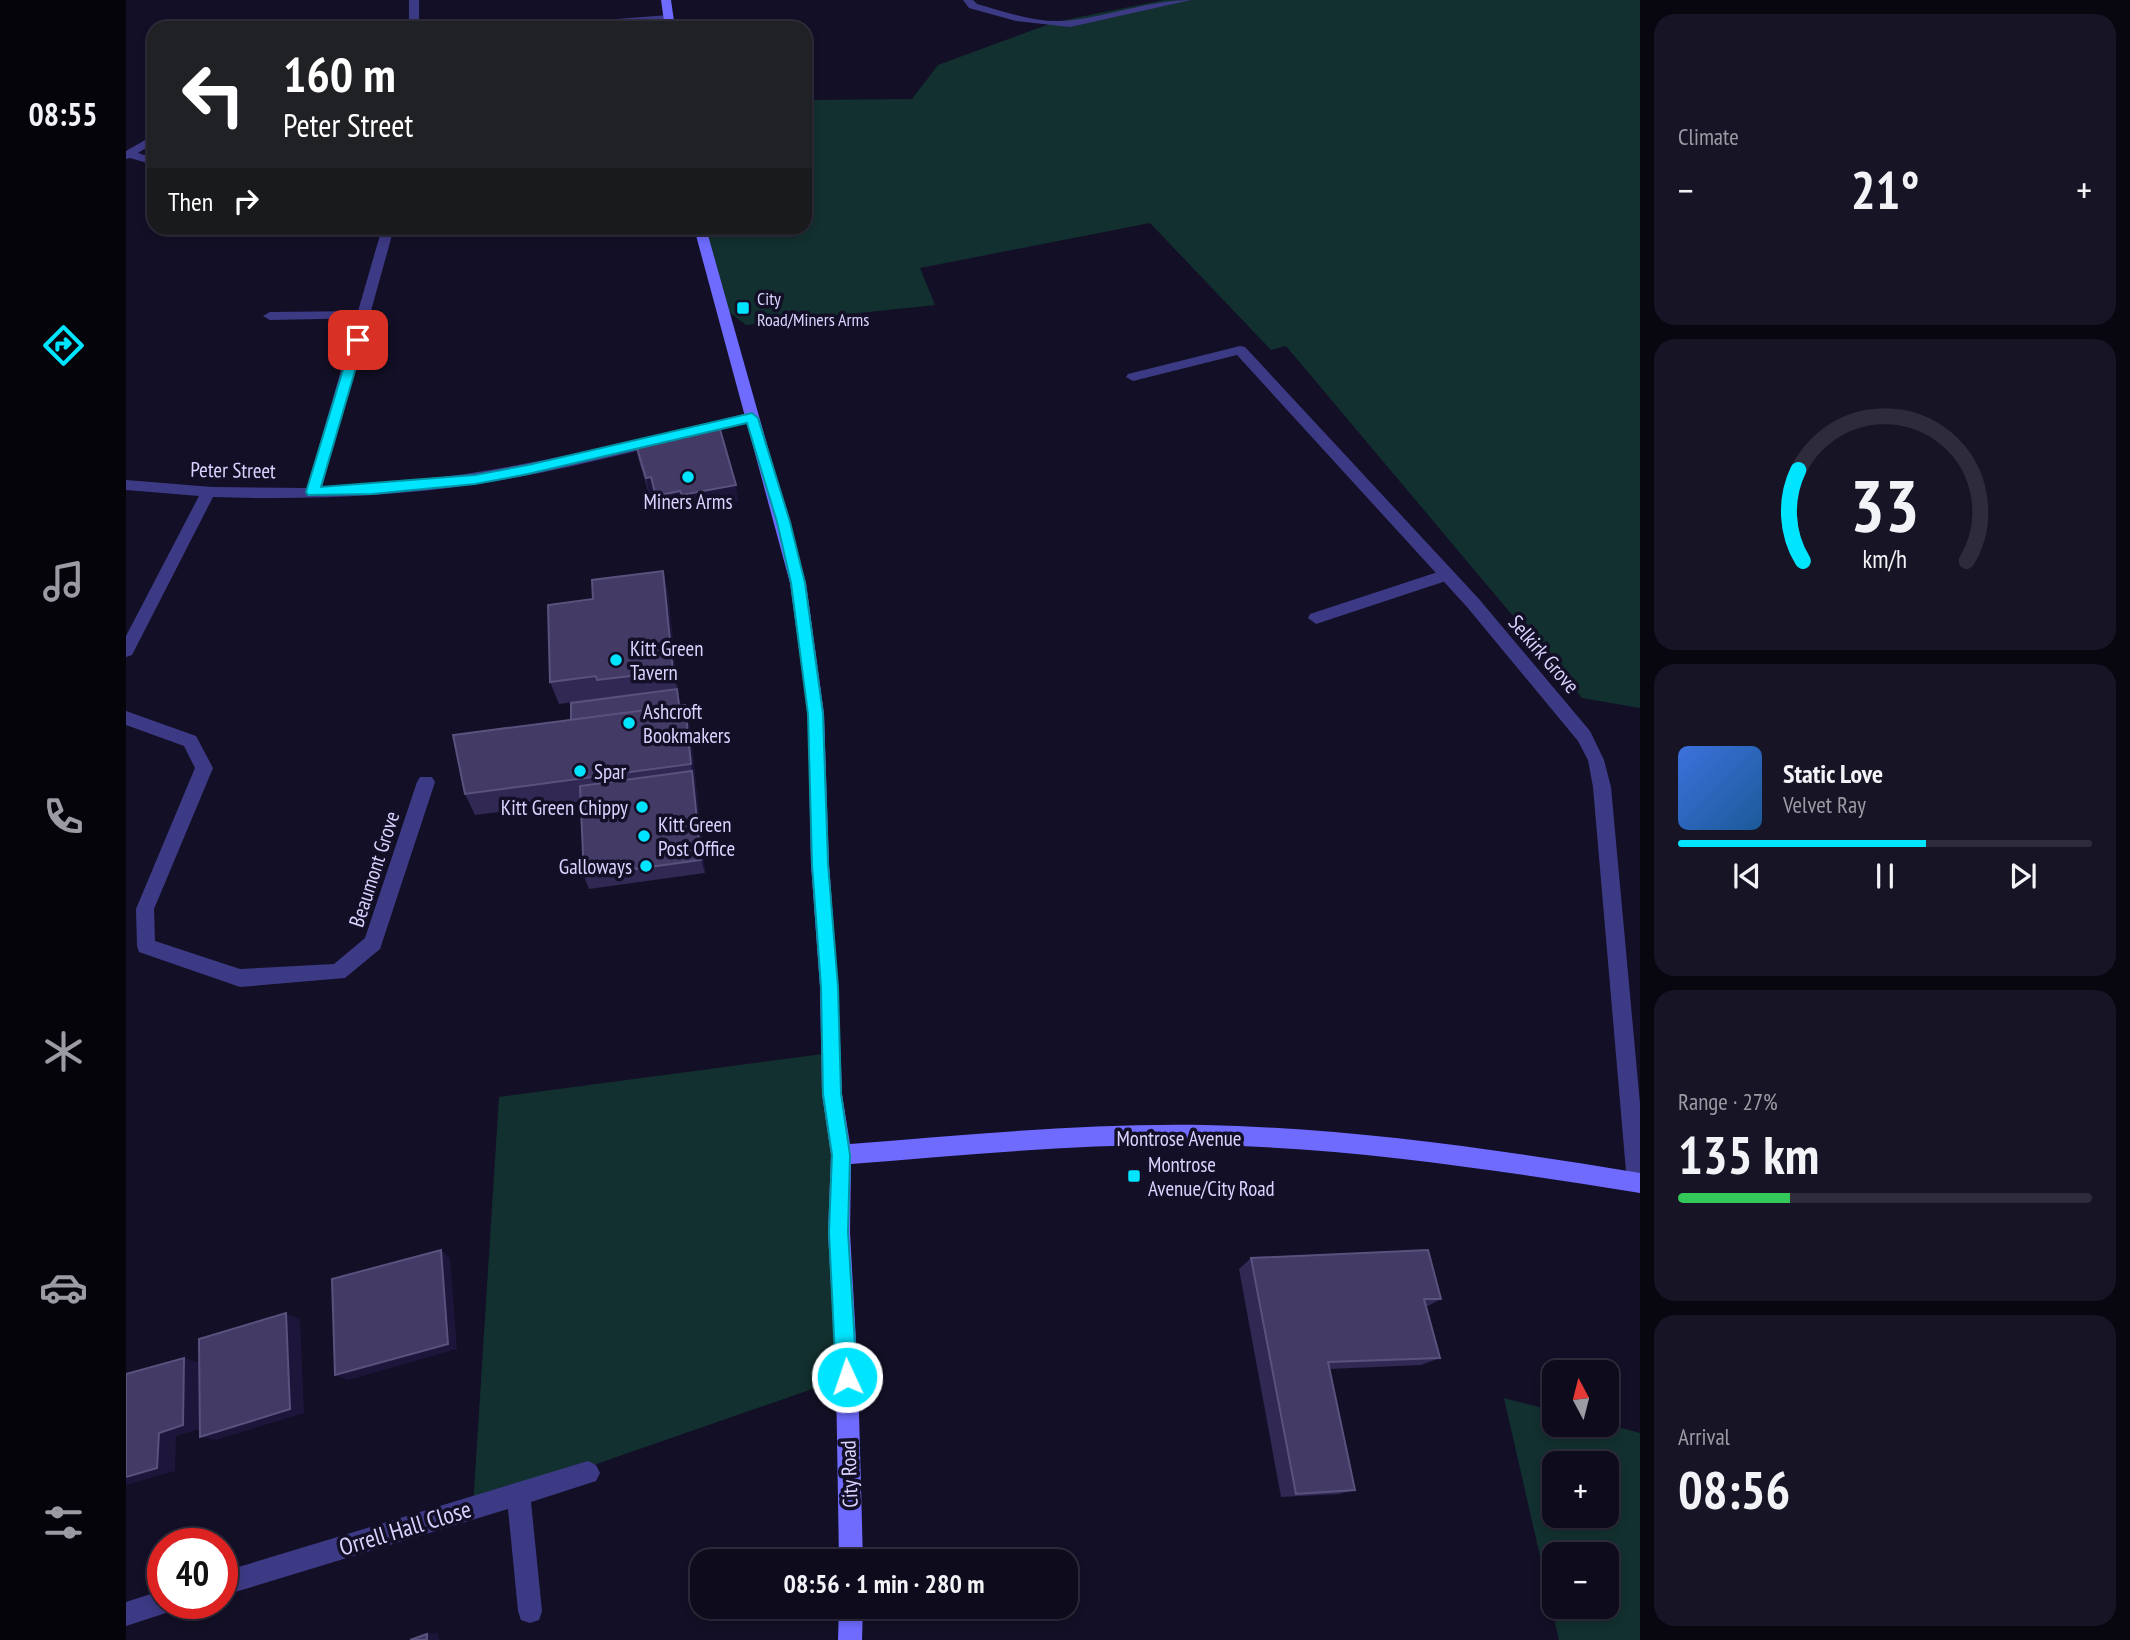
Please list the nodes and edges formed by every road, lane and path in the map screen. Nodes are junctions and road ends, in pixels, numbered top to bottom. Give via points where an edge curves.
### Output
1 (414, 0) edge
2 (666, 0) edge
3 (968, 0) edge
4 (1186, 0) edge
5 (414, 21) edge
6 (669, 21) edge
7 (147, 143) edge
8 (128, 155) edge
9 (147, 160) edge
10 (386, 235) edge
11 (702, 235) edge
12 (365, 315) junction
13 (270, 316) dead end
14 (1133, 377) dead end
15 (752, 418) junction
16 (126, 485) edge
17 (209, 491) junction
18 (313, 492) junction
19 (1447, 575) junction
20 (1315, 618) dead end
21 (126, 651) edge
22 (126, 718) edge
23 (426, 782) dead end
24 (841, 1155) junction
25 (1639, 1183) edge
26 (588, 1474) dead end
27 (518, 1495) junction
28 (851, 1549) edge
29 (238, 1579) edge
30 (147, 1607) edge
31 (530, 1611) dead end
32 (126, 1614) edge
33 (851, 1619) edge
34 (850, 1640) edge

1 - 5 street
2 - 6 street
3 - 4 street via 974,6 1020,19 1070,24
7 - 8 street
8 - 9 street
10 - 12 street
11 - 15 street, City Road
12 - 13 street
12 - 18 street
14 - 19 street, Selkirk Grove via 1240,350
15 - 18 street, Peter Street via 475,479
15 - 24 street, City Road via 798,583 816,714 832,1094
16 - 17 street, Peter Street
17 - 18 street, Peter Street
17 - 21 street
19 - 20 street
19 - 25 street, Selkirk Grove via 1568,714 1596,760
22 - 23 street, Beaumont Grove via 190,741 204,768 145,909 146,946 240,978 338,972 373,943
24 - 25 street, Montrose Avenue via 1061,1138 1202,1135 1387,1145
24 - 28 street, City Road via 839,1232
26 - 27 street, Orrell Hall Close
27 - 29 street, Orrell Hall Close
27 - 31 street
30 - 32 street
33 - 34 street

